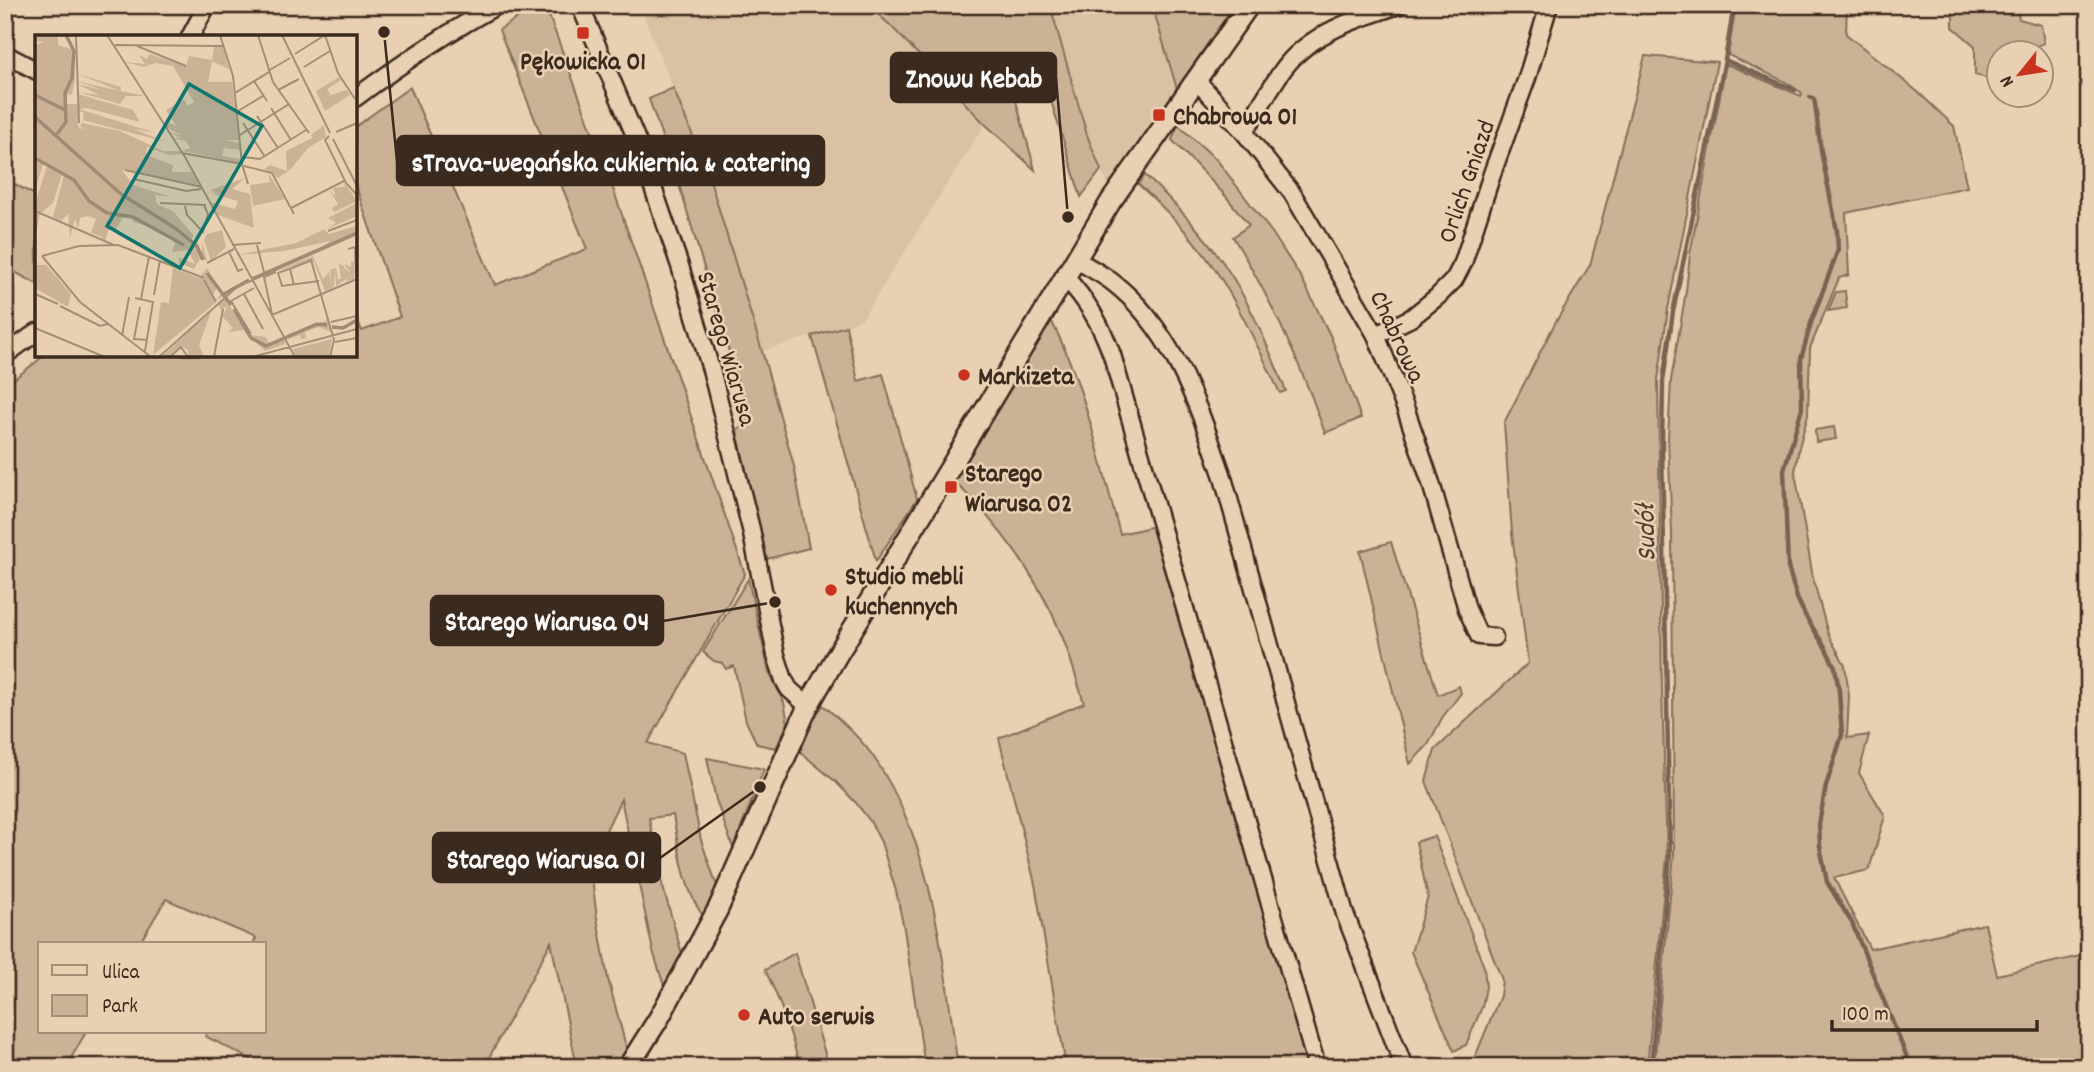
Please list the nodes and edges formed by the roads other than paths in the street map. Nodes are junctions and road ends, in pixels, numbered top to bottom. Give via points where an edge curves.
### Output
1 (207, 5) edge
2 (461, 5) edge
3 (498, 5) edge
4 (580, 5) edge
5 (1249, 5) edge
6 (1399, 5) edge
7 (1549, 5) edge
8 (467, 21) junction
9 (191, 35) edge
10 (5, 54) edge
11 (35, 70) edge
12 (1196, 80) junction
13 (357, 98) edge
14 (1244, 132) junction
15 (1075, 259) junction
16 (1064, 276) junction
17 (35, 333) edge
18 (1376, 335) junction
19 (5, 355) edge
20 (1494, 637) dead end
21 (808, 706) junction
22 (628, 1067) edge
23 (1317, 1067) edge
24 (1404, 1067) edge

1 - 9 street
2 - 8 street
3 - 8 street
4 - 21 street, Starego Wiarusa via 636,138 680,267 712,373 784,680
5 - 12 street
6 - 14 street via 1317,38 1286,66
7 - 18 street, Orlich Gniazd via 1463,263 1437,297 1411,318
8 - 13 street
10 - 11 street
12 - 14 street, Chabrowa
12 - 15 street
14 - 18 street, Chabrowa via 1292,193
15 - 16 street
15 - 24 street via 1111,281 1141,309 1178,364 1204,421 1345,914
16 - 21 street
16 - 23 street via 1091,308 1112,355
17 - 19 street
18 - 20 street, Chabrowa via 1431,483 1467,609 1479,636
21 - 22 street via 718,909

